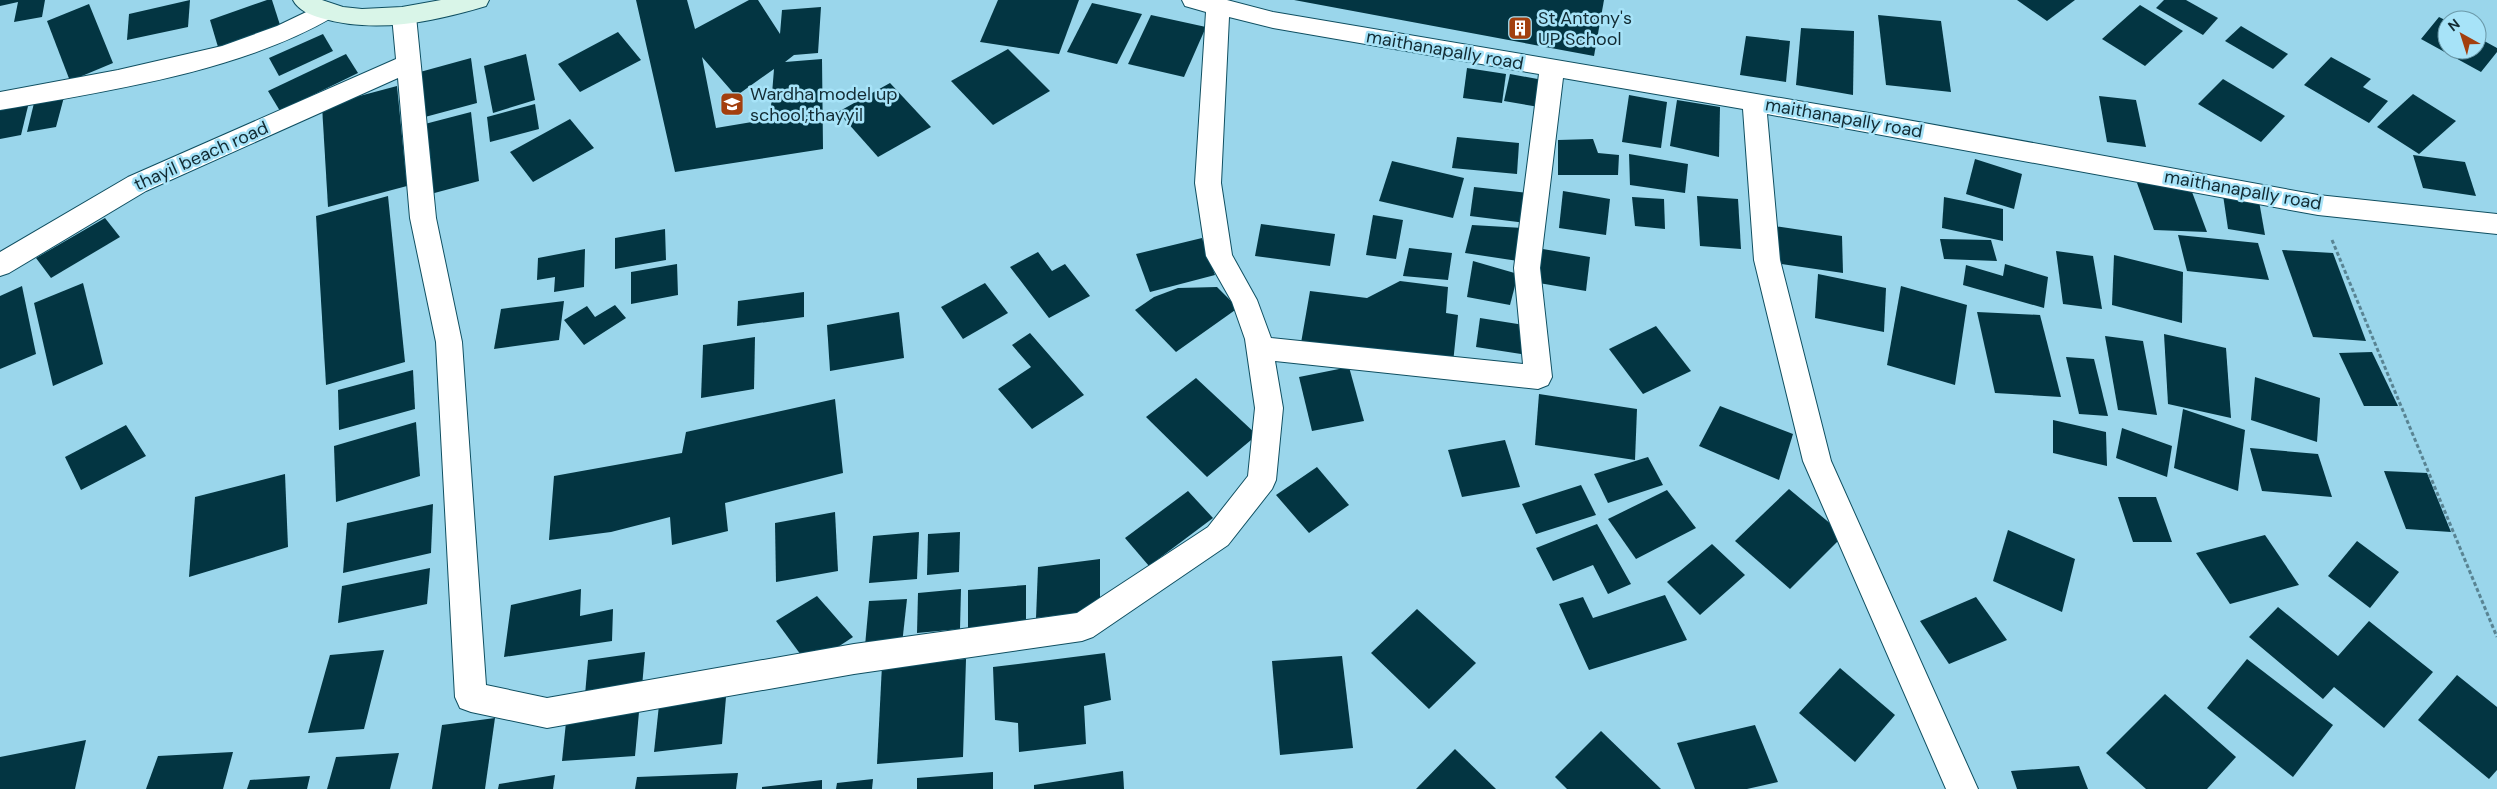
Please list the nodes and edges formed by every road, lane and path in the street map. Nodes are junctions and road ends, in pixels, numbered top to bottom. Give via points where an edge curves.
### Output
1 (304, 0) edge
2 (478, 0) edge
3 (1206, 3) edge
4 (325, 11) junction
5 (404, 16) junction
6 (409, 62) junction
7 (1552, 68) junction
8 (0, 101) edge
9 (1754, 102) junction
10 (2318, 205) junction
11 (2487, 222) edge
12 (2497, 237) edge
13 (0, 265) edge
14 (1260, 348) junction
15 (2497, 637) edge
16 (1962, 789) edge

1 - 4 main road
2 - 5 main road
3 - 7 street, maithanapally road via 1273,20
3 - 14 street via 1208,183 1219,256 1244,300
4 - 5 main road via 370,17
4 - 8 street via 298,28 227,55
5 - 6 street
6 - 13 street, thayil beach road via 137,184
6 - 14 street via 423,218 449,342 471,697 547,712 854,659 1082,627 1218,536 1262,480 1269,408
7 - 9 street, maithanapally road
7 - 14 street via 1528,268 1538,377
9 - 10 street, maithanapally road
9 - 16 street via 1767,260 1817,461
10 - 11 street, maithanapally road
10 - 15 path
11 - 12 street

